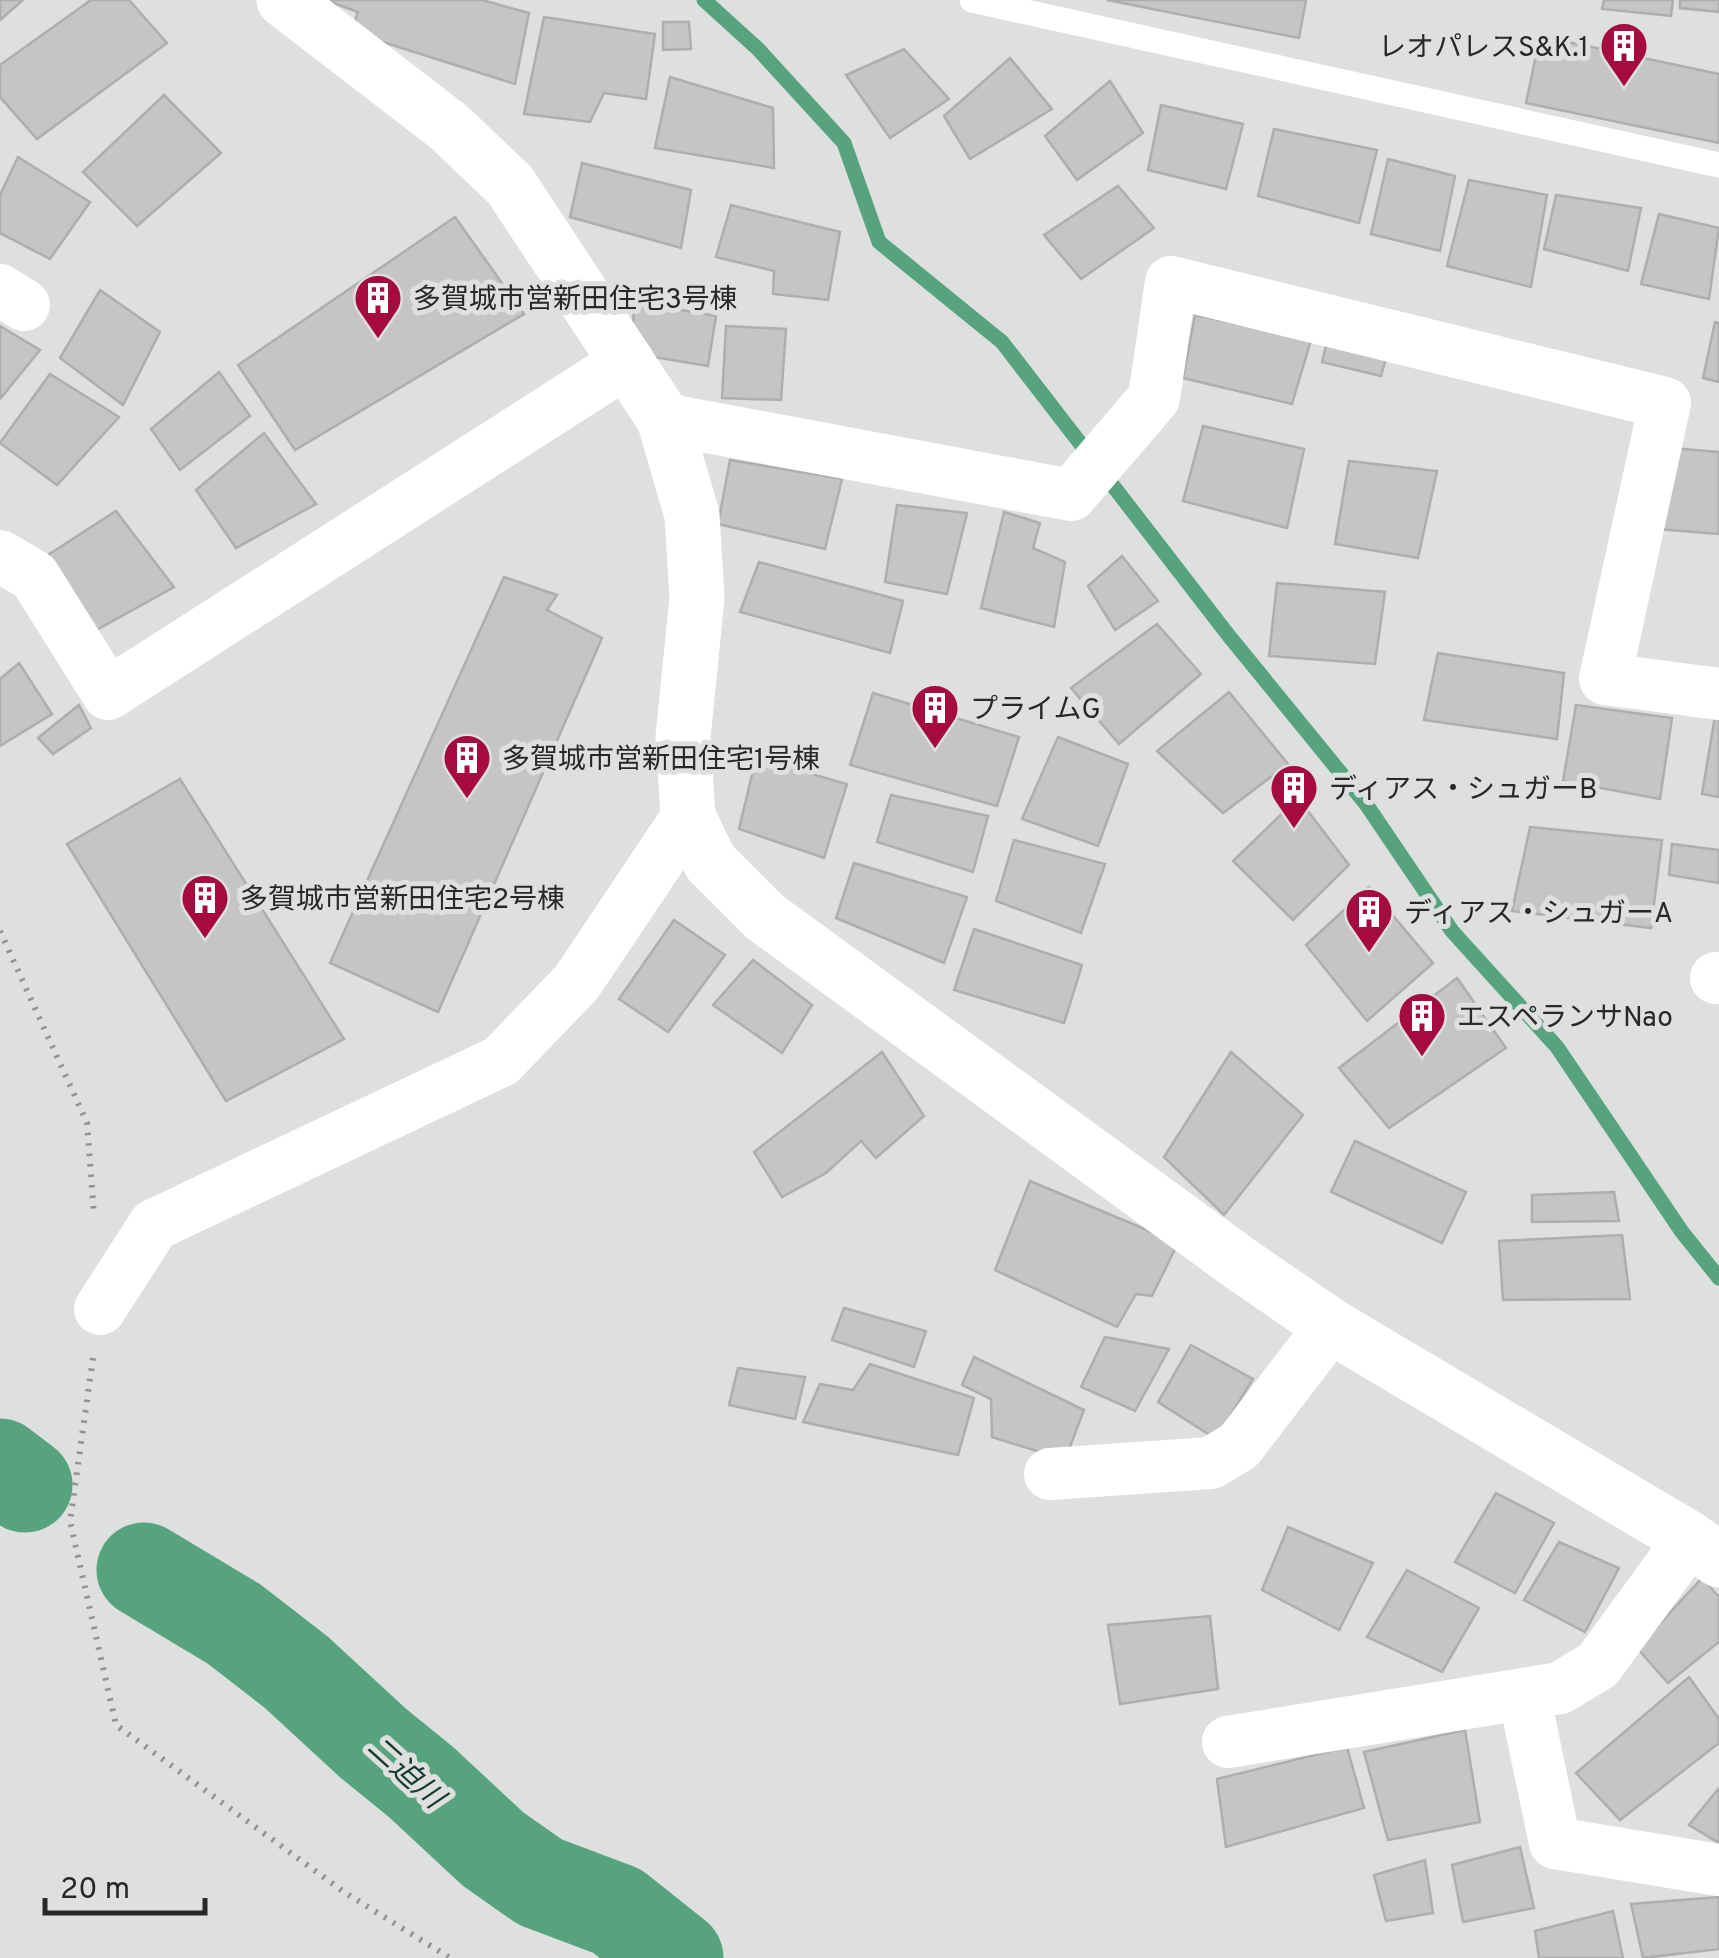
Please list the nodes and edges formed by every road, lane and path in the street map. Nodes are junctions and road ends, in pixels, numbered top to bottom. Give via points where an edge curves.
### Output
1 (284, 0) edge
2 (972, 0) edge
3 (1719, 165) edge
4 (628, 361) junction
5 (664, 419) junction
6 (0, 556) edge
7 (1719, 694) edge
8 (688, 816) junction
9 (0, 931) edge
10 (100, 1309) junction
11 (1331, 1326) junction
12 (1050, 1474) dead end
13 (1705, 1550) edge
14 (1524, 1695) junction
15 (1228, 1742) dead end
16 (1719, 1870) edge
17 (450, 1958) edge

1 - 4 street via 449,127 510,184
2 - 3 lane
4 - 5 street
4 - 6 street via 108,694 34,576
5 - 7 street via 1070,495 1154,398 1171,282 1665,403 1605,680
5 - 8 street via 692,515 698,598 683,737
8 - 10 street via 577,982 501,1061 154,1224
8 - 11 street via 710,862 765,917
9 - 10 path via 87,1123
10 - 17 path via 70,1522 116,1725 344,1892
11 - 12 street via 1238,1446 1211,1463
11 - 13 street
13 - 14 street via 1598,1665 1560,1688
14 - 15 street
14 - 16 street via 1555,1842

